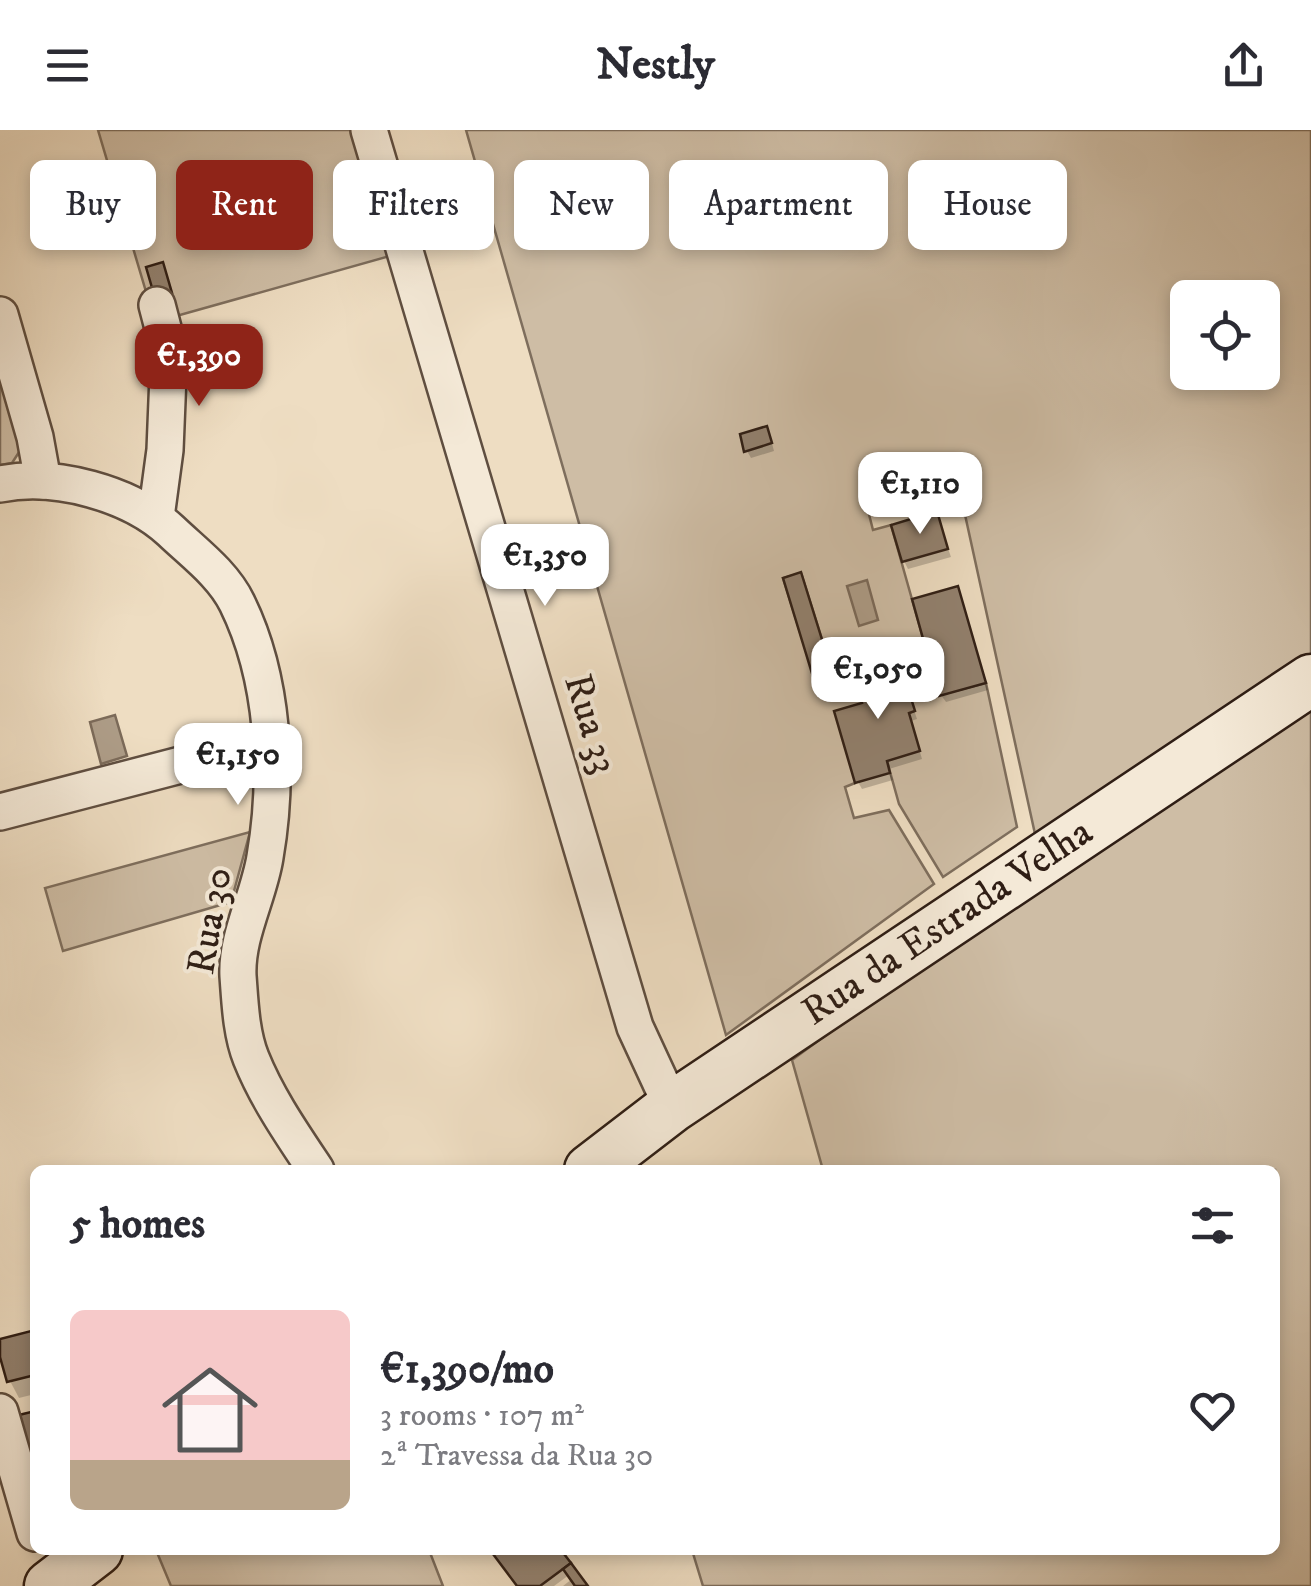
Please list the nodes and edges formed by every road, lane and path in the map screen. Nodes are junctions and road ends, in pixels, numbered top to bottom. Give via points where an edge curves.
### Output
1 (369, 130) edge
2 (157, 305) dead end
3 (0, 315) edge
4 (43, 481) junction
5 (0, 484) edge
6 (156, 518) junction
7 (1311, 680) edge
8 (269, 742) junction
9 (0, 812) edge
10 (672, 1107) junction
11 (313, 1165) edge
12 (597, 1165) edge
13 (0, 1412) edge
14 (30, 1516) edge
15 (87, 1555) edge
16 (49, 1573) edge

1 - 10 street, Rua 33 via 635,1027
2 - 6 street via 169,350
3 - 4 street
4 - 5 street, Rua 30
4 - 6 street, Rua 30 via 127,502
6 - 8 street, Rua 30 via 214,570 237,601 258,660
7 - 10 street, Rua da Estrada Velha
8 - 9 street
8 - 11 street, Rua 30 via 265,859 238,969 242,1016 266,1090
10 - 12 street, Rua da Estrada Velha
13 - 14 street
15 - 16 street

